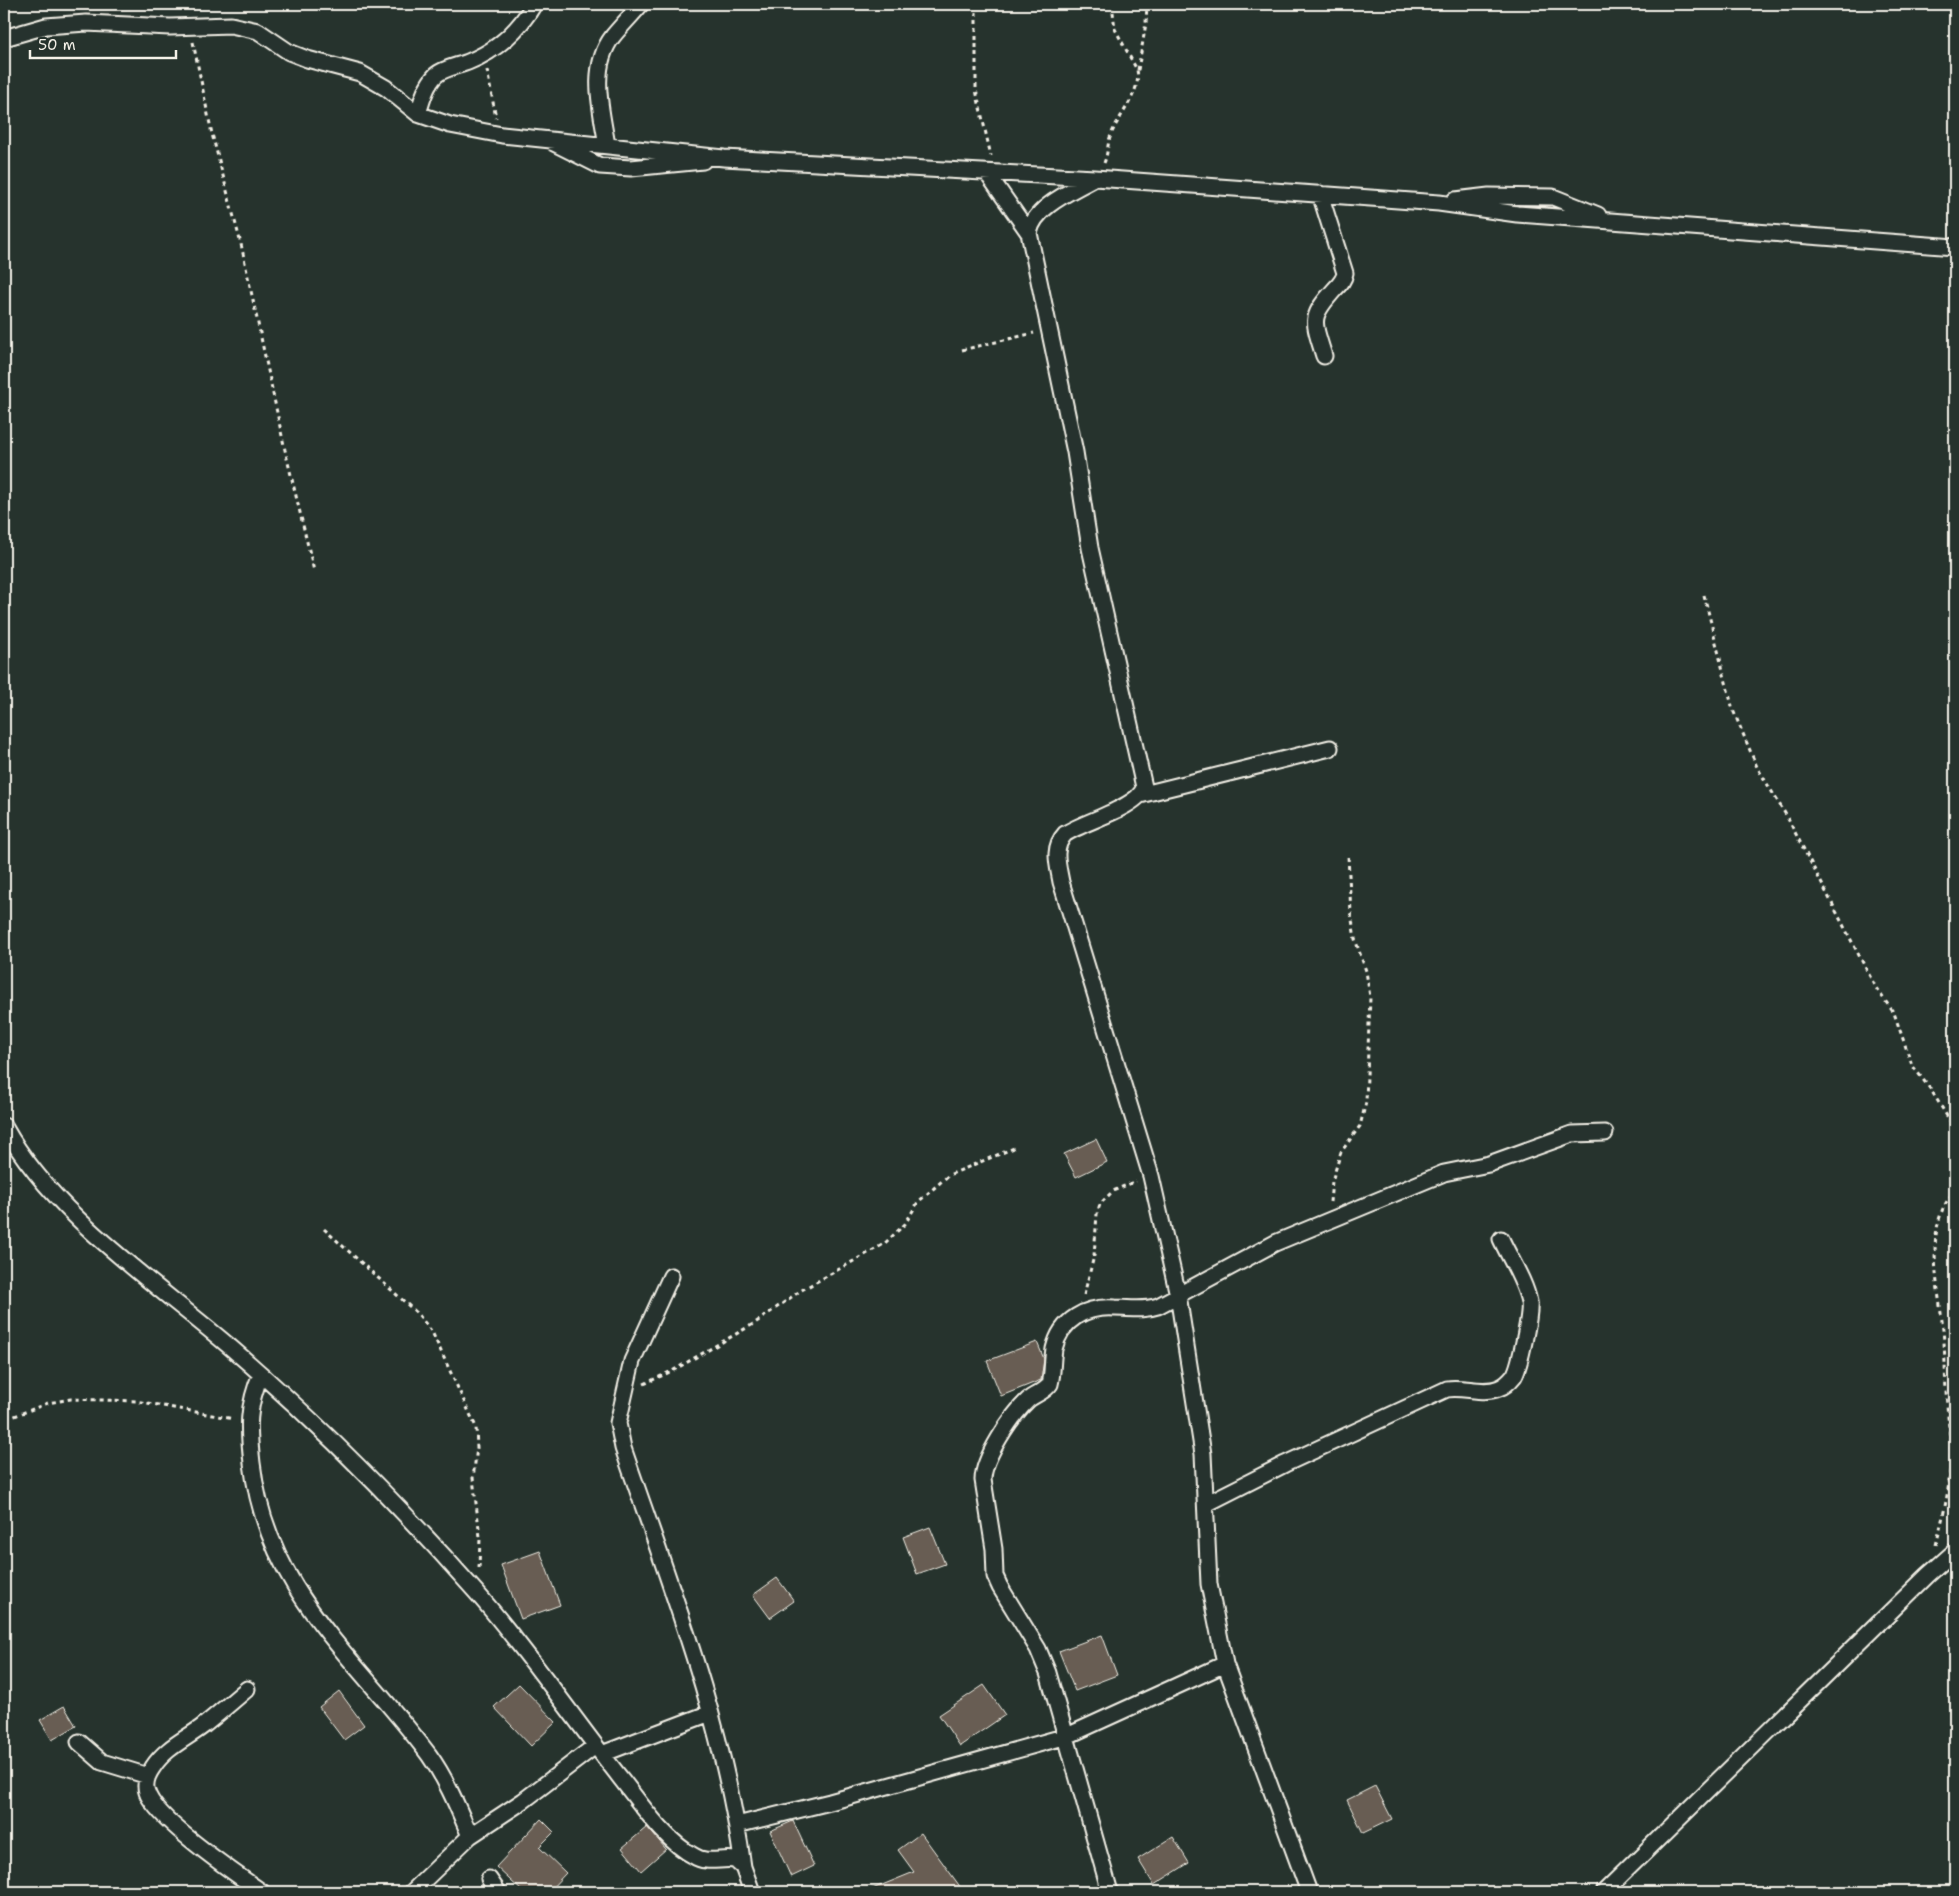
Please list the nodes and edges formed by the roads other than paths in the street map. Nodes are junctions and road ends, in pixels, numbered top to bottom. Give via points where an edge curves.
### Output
1 (534, 4) edge
2 (641, 4) edge
3 (4, 38) edge
4 (418, 114) junction
5 (548, 139) junction
6 (607, 145) junction
7 (724, 158) junction
8 (992, 173) junction
9 (1095, 178) junction
10 (1320, 194) junction
11 (1029, 233) junction
12 (1955, 247) edge
13 (1324, 356) dead end
14 (1330, 748) dead end
15 (1140, 795) junction
16 (4, 1126) edge
17 (1605, 1133) dead end
18 (1501, 1239) dead end
19 (671, 1276) dead end
20 (1178, 1295) junction
21 (260, 1374) junction
22 (1206, 1504) junction
23 (1955, 1551) edge
24 (1225, 1664) junction
25 (247, 1689) dead end
26 (710, 1713) junction
27 (1067, 1736) junction
28 (79, 1742) dead end
29 (598, 1750) junction
30 (148, 1776) junction
31 (738, 1825) junction
32 (470, 1836) junction
33 (743, 1867) junction
34 (489, 1879) dead end
35 (262, 1892) edge
36 (412, 1892) edge
37 (498, 1892) edge
38 (752, 1892) edge
39 (1110, 1892) edge
40 (1310, 1892) edge
41 (1604, 1892) edge

1 - 4 street via 512,33 487,53 438,74 426,89
2 - 6 street via 612,37 601,63 598,90
3 - 4 street via 46,26 86,23 189,27 231,25 258,31 289,52 307,59 360,73 386,88
4 - 5 street via 450,125 502,135
5 - 6 street
5 - 7 street via 589,162 610,167 680,164
6 - 7 street
7 - 8 street
8 - 9 street
8 - 11 street
9 - 10 street
9 - 11 street via 1039,213 1032,221
10 - 12 street via 1439,203 1517,214
10 - 13 street via 1345,273 1316,314 1317,334
11 - 15 street via 1075,452 1090,548 1144,787
14 - 15 street
15 - 20 street via 1065,834 1059,840 1057,859 1061,882 1151,1176
16 - 21 street via 14,1145 48,1188 126,1263
17 - 20 street via 1572,1134 1489,1164 1444,1174 1275,1243
18 - 22 street via 1525,1290 1530,1310 1518,1366 1509,1382 1493,1390 1455,1387 1439,1392
19 - 26 street via 632,1361 618,1423 623,1448 682,1617
20 - 22 street via 1203,1454
20 - 27 street via 1151,1309 1096,1308 1078,1315 1063,1328 1049,1386 1029,1399 1013,1417 983,1473 996,1576 1045,1665
21 - 29 street via 389,1500 477,1593
21 - 32 street via 252,1395 249,1422 255,1482 273,1545 299,1595 429,1755 448,1785
22 - 24 street via 1209,1584
23 - 41 street
24 - 27 street
24 - 40 street
25 - 30 street via 202,1727 164,1753
26 - 29 street
26 - 31 street
27 - 31 street
27 - 39 street
28 - 30 street via 102,1762
29 - 32 street
29 - 33 street via 676,1844 698,1859 732,1859
30 - 35 street via 148,1795 171,1822 222,1865
31 - 33 street
32 - 36 street
33 - 38 street
34 - 37 street

